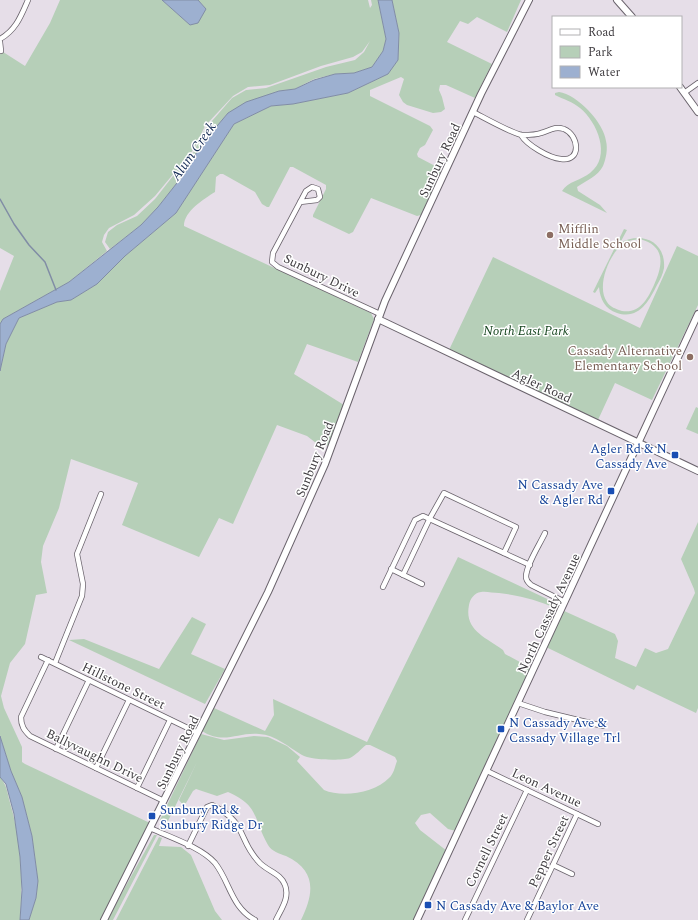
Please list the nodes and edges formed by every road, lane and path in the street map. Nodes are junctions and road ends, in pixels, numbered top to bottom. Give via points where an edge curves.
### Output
1 (28, 0) edge
2 (529, 0) edge
3 (617, 0) edge
4 (631, 16) edge
5 (0, 39) edge
6 (0, 42) edge
7 (1, 51) dead end
8 (698, 83) edge
9 (681, 88) edge
10 (684, 93) junction
11 (472, 112) junction
12 (698, 112) edge
13 (521, 135) junction
14 (300, 202) dead end
15 (698, 314) edge
16 (379, 317) junction
17 (638, 442) junction
18 (698, 471) edge
19 (101, 494) dead end
20 (430, 518) junction
21 (545, 533) dead end
22 (504, 553) junction
23 (530, 565) junction
24 (391, 569) junction
25 (403, 575) junction
26 (422, 584) dead end
27 (383, 587) dead end
28 (565, 602) junction
29 (41, 657) dead end
30 (48, 660) junction
31 (55, 663) junction
32 (89, 680) junction
33 (129, 700) junction
34 (518, 702) junction
35 (170, 720) junction
36 (603, 726) dead end
37 (198, 733) junction
38 (56, 749) junction
39 (96, 768) junction
40 (486, 771) junction
41 (137, 788) junction
42 (527, 790) junction
43 (164, 801) junction
44 (577, 814) junction
45 (598, 824) dead end
46 (150, 828) junction
47 (188, 846) junction
48 (553, 865) junction
49 (572, 874) dead end
50 (104, 920) edge
51 (255, 920) edge
52 (276, 920) edge
53 (417, 920) edge
54 (465, 920) edge
55 (527, 920) edge

1 - 5 street via 10,33
2 - 11 main road, Sunbury Road
3 - 4 main road
6 - 7 street
8 - 10 street
9 - 10 main road
10 - 12 main road
11 - 13 street
11 - 16 main road, Sunbury Road
13 - 13 street via 540,134 552,128 564,129 573,137 576,150 568,160 560,159 530,145
14 - 16 street, Sunbury Drive via 273,252 272,262
15 - 17 main road, North Cassady Avenue
16 - 17 main road, Agler Road
16 - 37 main road, Sunbury Road via 333,444 296,532
17 - 18 main road, Agler Road
17 - 28 main road, North Cassady Avenue
19 - 31 street via 77,554 83,584 82,596
20 - 22 street
20 - 22 street via 444,493 516,527
20 - 24 street via 423,516 415,520
20 - 25 street
21 - 23 street
22 - 23 street
23 - 28 street via 526,577 531,585
24 - 25 street
24 - 27 street
25 - 26 street
28 - 34 main road, North Cassady Avenue
29 - 30 street, Hillstone Street
30 - 31 street, Hillstone Street
30 - 38 street, Ballyvaughn Drive via 24,710 21,723 30,736
31 - 32 street, Hillstone Street
32 - 33 street, Hillstone Street
32 - 38 street
33 - 35 street, Hillstone Street
33 - 39 street
34 - 36 street via 544,712
34 - 40 main road, North Cassady Avenue
35 - 37 street, Hillstone Street
35 - 41 street
37 - 43 main road, Sunbury Road
38 - 39 street, Ballyvaughn Drive
39 - 41 street, Ballyvaughn Drive
40 - 42 street, Leon Avenue
40 - 53 main road, North Cassady Avenue
41 - 43 street, Ballyvaughn Drive
42 - 44 street, Leon Avenue
42 - 54 street, Cornell Street
43 - 46 main road, Sunbury Road
44 - 45 street, Leon Avenue
44 - 48 street, Pepper Street
46 - 47 street
46 - 50 main road, Sunbury Road
47 - 51 street via 216,864 232,897 244,912
47 - 52 street via 210,806 224,811 233,818 258,862 283,881 287,896
48 - 49 street
48 - 55 street, Pepper Street

